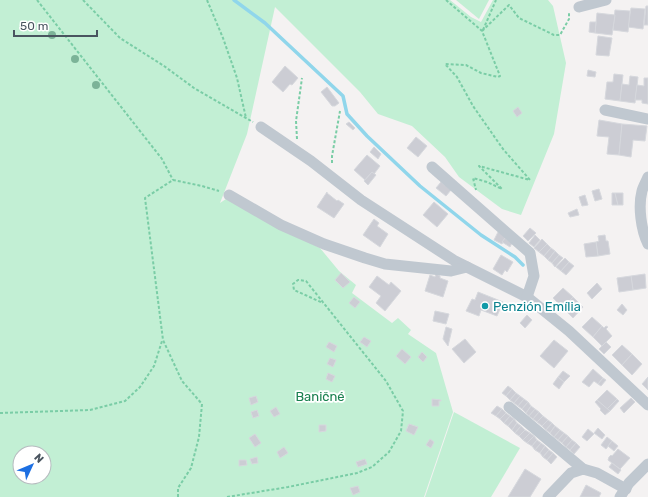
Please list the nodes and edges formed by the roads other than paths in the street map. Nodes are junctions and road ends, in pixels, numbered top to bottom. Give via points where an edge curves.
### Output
1 (606, 0) edge
2 (575, 7) road end
3 (605, 110) dead end
4 (648, 119) edge
5 (261, 127) road end
6 (432, 167) dead end
7 (648, 177) edge
8 (230, 195) road end
9 (648, 244) edge
10 (467, 267) junction
11 (527, 297) junction
12 (648, 405) edge
13 (508, 407) dead end
14 (648, 464) edge
15 (583, 469) junction
16 (623, 493) edge
17 (548, 497) edge

1 - 2 street
3 - 4 street
5 - 10 street via 361,200
6 - 11 street via 530,253 534,276
7 - 9 street via 642,191 640,214
8 - 10 street via 281,225 324,244 384,264 451,271
10 - 11 street
11 - 12 street via 569,331
13 - 15 street
14 - 16 street
15 - 16 street via 596,473
15 - 17 street via 571,473

